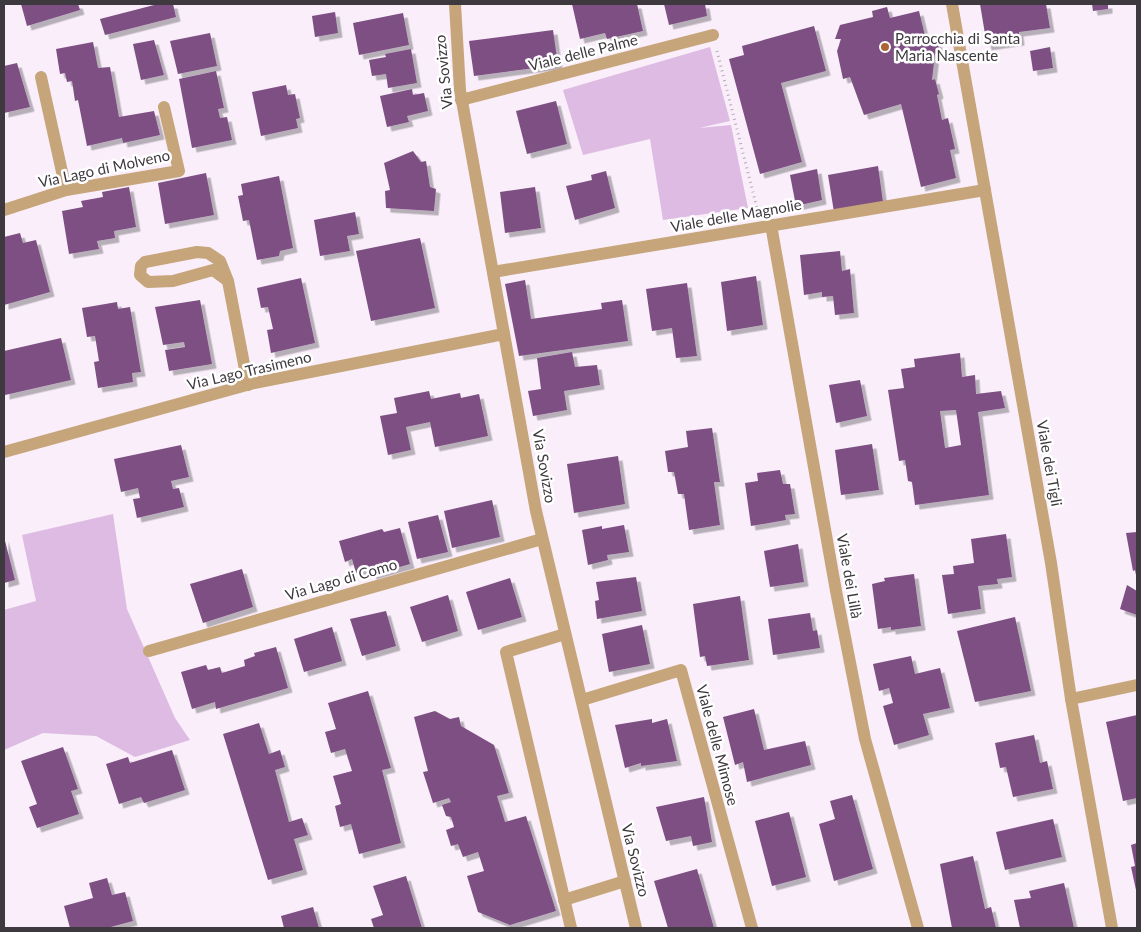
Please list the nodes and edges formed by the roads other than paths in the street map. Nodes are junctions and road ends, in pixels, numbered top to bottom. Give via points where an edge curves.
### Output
1 (455, 4) edge
2 (952, 4) edge
3 (713, 36) road end
4 (41, 77) dead end
5 (462, 100) junction
6 (164, 107) dead end
7 (66, 190) junction
8 (985, 190) junction
9 (4, 210) edge
10 (766, 226) junction
11 (493, 272) junction
12 (228, 281) junction
13 (504, 334) junction
14 (248, 385) junction
15 (4, 452) edge
16 (542, 539) junction
17 (565, 634) junction
18 (149, 651) dead end
19 (1137, 685) edge
20 (1072, 699) junction
21 (582, 700) junction
22 (625, 881) junction
23 (564, 900) junction
24 (571, 928) edge
25 (636, 928) edge
26 (752, 928) edge
27 (918, 928) edge
28 (1112, 928) edge

1 - 5 street, Via Sovizzo
2 - 8 street, Viale dei Tigli
3 - 5 street, Viale delle Palme
4 - 7 street
5 - 11 street, Via Sovizzo
6 - 7 street, Via Lago di Molveno via 179,171
7 - 9 street, Via Lago di Molveno
8 - 10 street, Viale delle Magnolie
8 - 20 street, Viale dei Tigli
10 - 11 street, Viale delle Magnolie
10 - 27 street, Viale dei Lillà via 865,739
11 - 13 street, Via Sovizzo
12 - 12 street via 220,261 208,253 153,260 141,266 140,275 148,282 173,281 213,270
12 - 14 street
13 - 14 street, Via Lago Trasimeno
13 - 16 street, Via Sovizzo
14 - 15 street, Via Lago Trasimeno
16 - 17 street, Via Sovizzo
16 - 18 street, Via Lago di Como
17 - 21 street, Via Sovizzo
17 - 23 street via 506,652
19 - 20 street
20 - 28 street, Viale dei Tigli
21 - 22 street, Via Sovizzo
21 - 26 street, Viale delle Mimose via 681,670
22 - 23 street
22 - 25 street, Via Sovizzo
23 - 24 street

